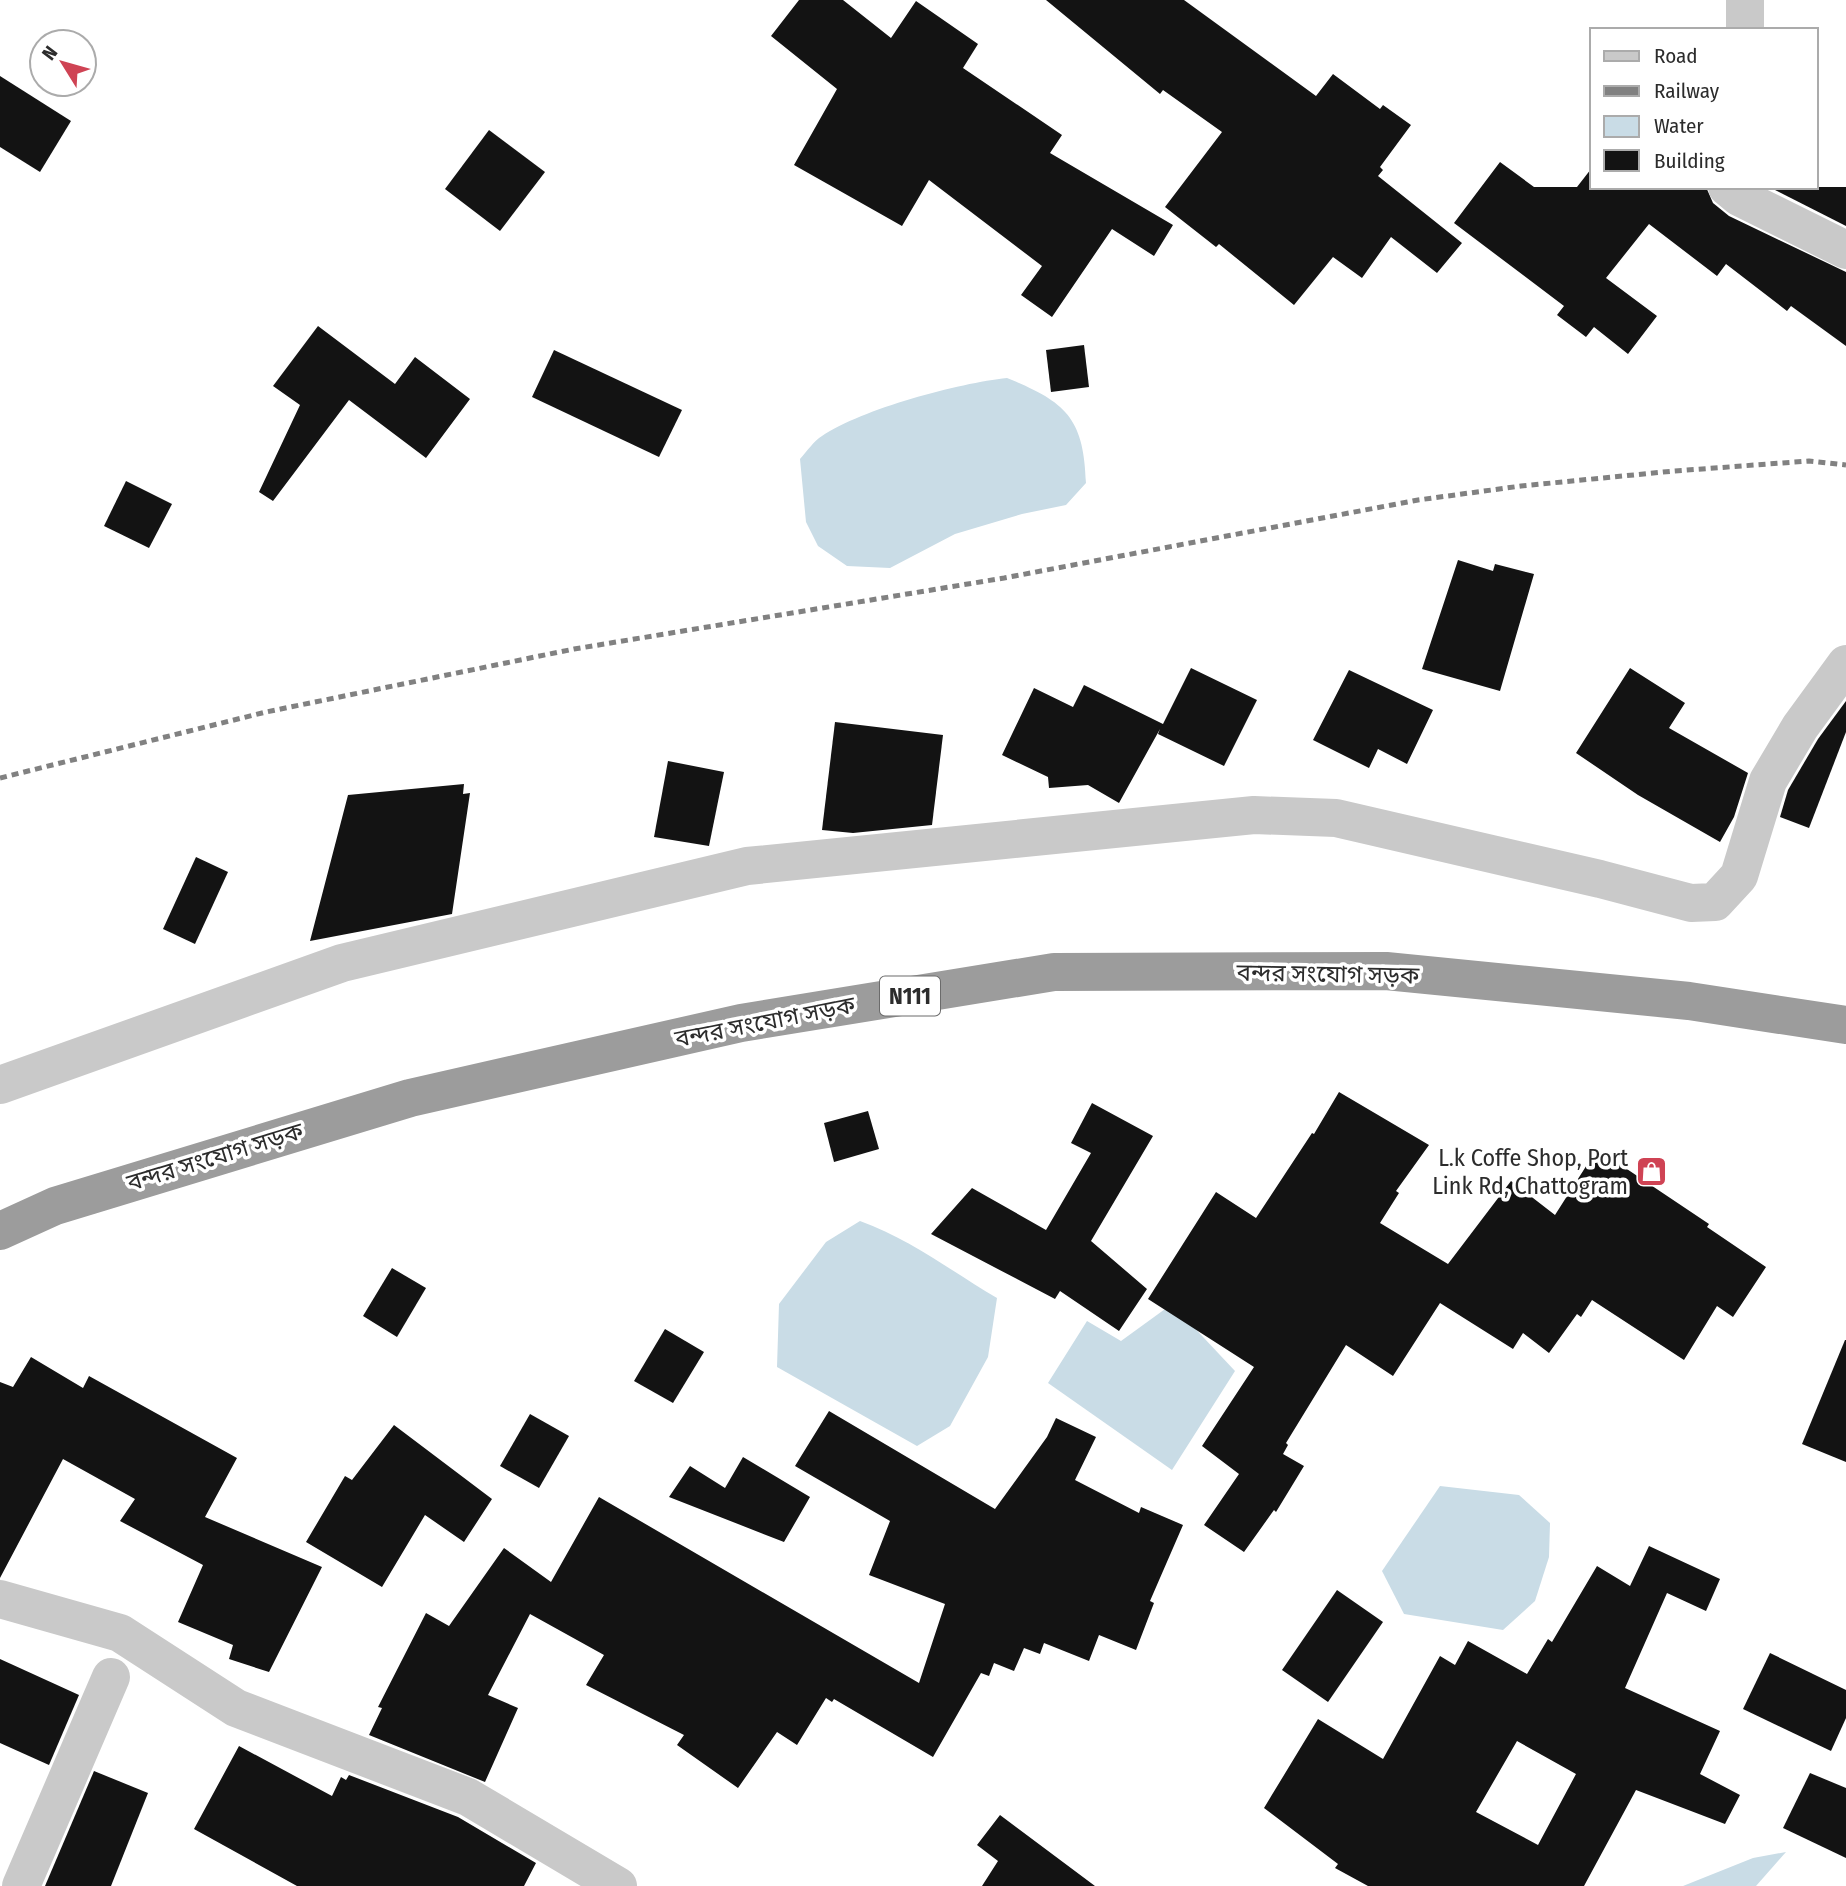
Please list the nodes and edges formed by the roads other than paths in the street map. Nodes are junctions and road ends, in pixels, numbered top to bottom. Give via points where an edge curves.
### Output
1 (1745, 0) edge
2 (1745, 28) edge
3 (1729, 189) edge
4 (1846, 250) edge
5 (1846, 664) edge
6 (1846, 1025) edge
7 (0, 1086) edge
8 (0, 1231) edge
9 (0, 1599) edge
10 (111, 1677) dead end
11 (21, 1886) edge
12 (618, 1886) edge

1 - 2 street
3 - 4 street
5 - 7 street via 1800,727 1769,781 1739,876 1715,902 1691,903 1336,818 1254,815 747,866 342,964
6 - 8 highway, বন্দর সংযোগ সড়ক / N111 via 1689,1000 1386,971 1054,972 741,1023 410,1098 55,1206
9 - 12 street via 120,1633 236,1708 468,1797
10 - 11 street

